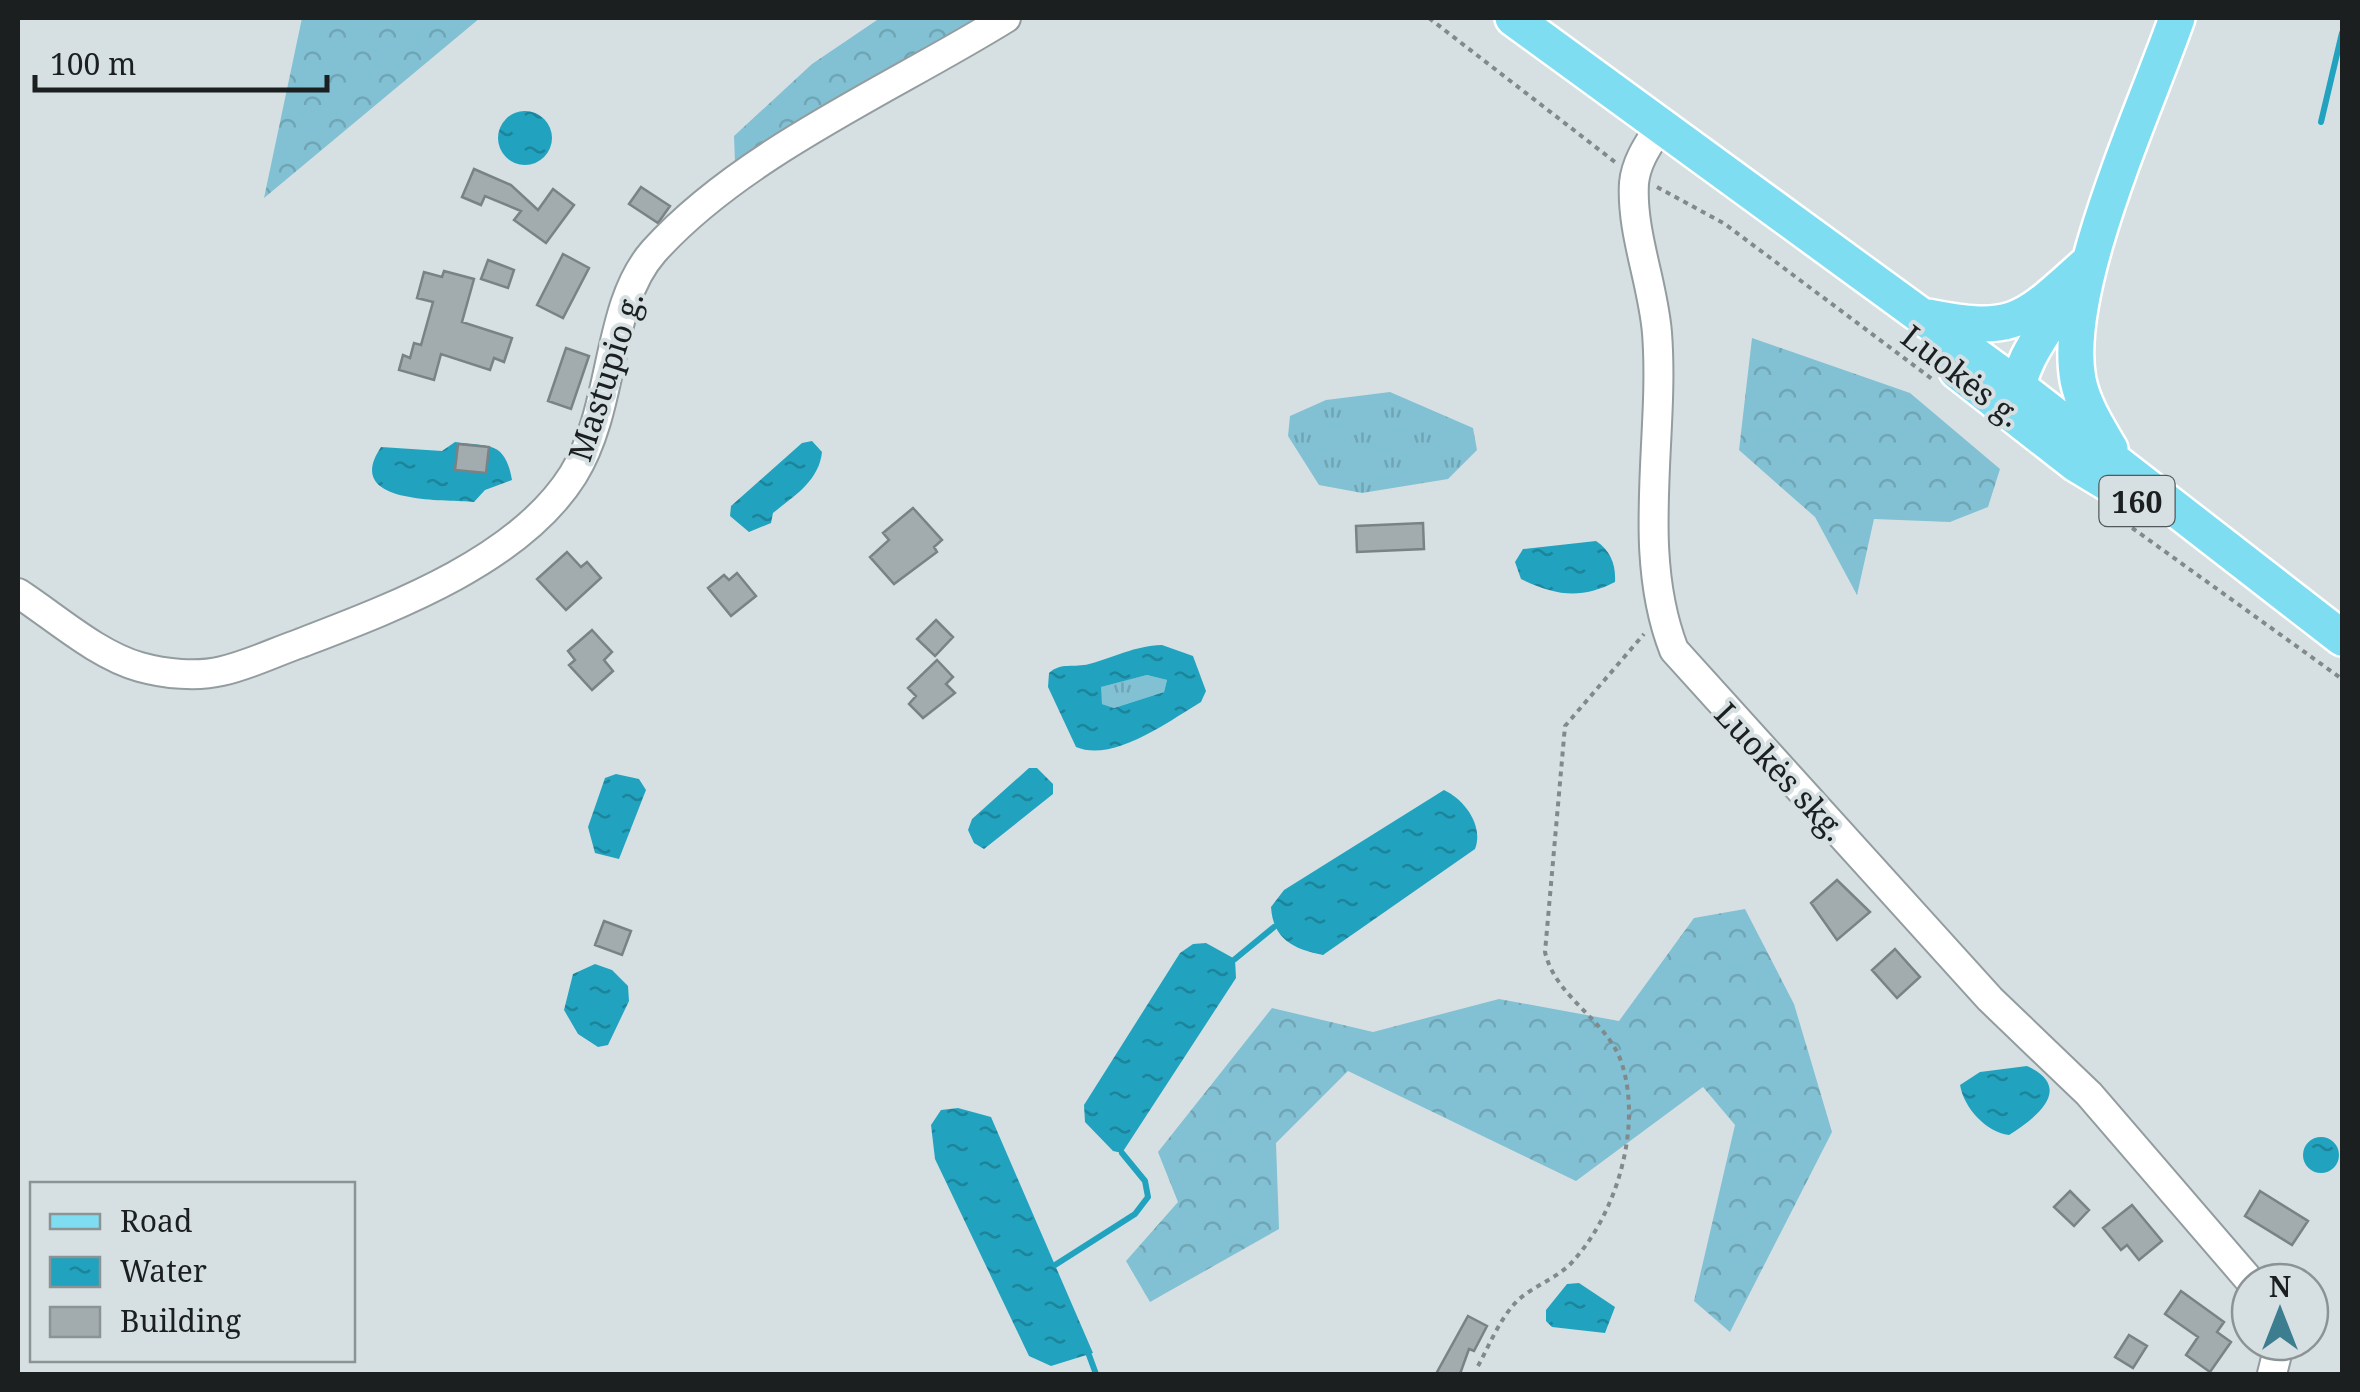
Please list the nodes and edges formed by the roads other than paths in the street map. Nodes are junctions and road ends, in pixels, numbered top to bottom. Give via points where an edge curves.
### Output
1 (1006, 18) edge
2 (1513, 18) edge
3 (2177, 18) edge
4 (1670, 136) junction
5 (2089, 262) junction
6 (2078, 314) junction
7 (1921, 316) junction
8 (2005, 398) junction
9 (2118, 463) junction
10 (2262, 578) junction
11 (18, 593) edge
12 (2342, 638) edge
13 (2233, 1262) edge

1 - 11 street, Mastupio g. via 798,138 653,252 624,296 602,406 574,474 541,515 494,554 369,617 222,671 188,674 120,659
2 - 4 main road, Luokės g.
3 - 5 main road, 160
4 - 7 main road, Luokės g.
4 - 8 main road, Luokės g. via 1768,223
4 - 13 street, Luokės skg. via 1635,176 1657,331 1660,420 1652,506 1674,650 1990,999 2089,1094
5 - 6 main road, 160
5 - 7 main road via 2020,320 1969,326
5 - 8 main road, 160
6 - 8 main road, 160 via 2052,364
6 - 9 main road, 160 via 2078,382
7 - 8 main road, Luokės g.
8 - 9 main road, Luokės g.
8 - 10 main road, Luokės g. / 160 via 2076,464
9 - 10 main road, Luokės g. / 160
10 - 12 main road, Luokės g. / 160

